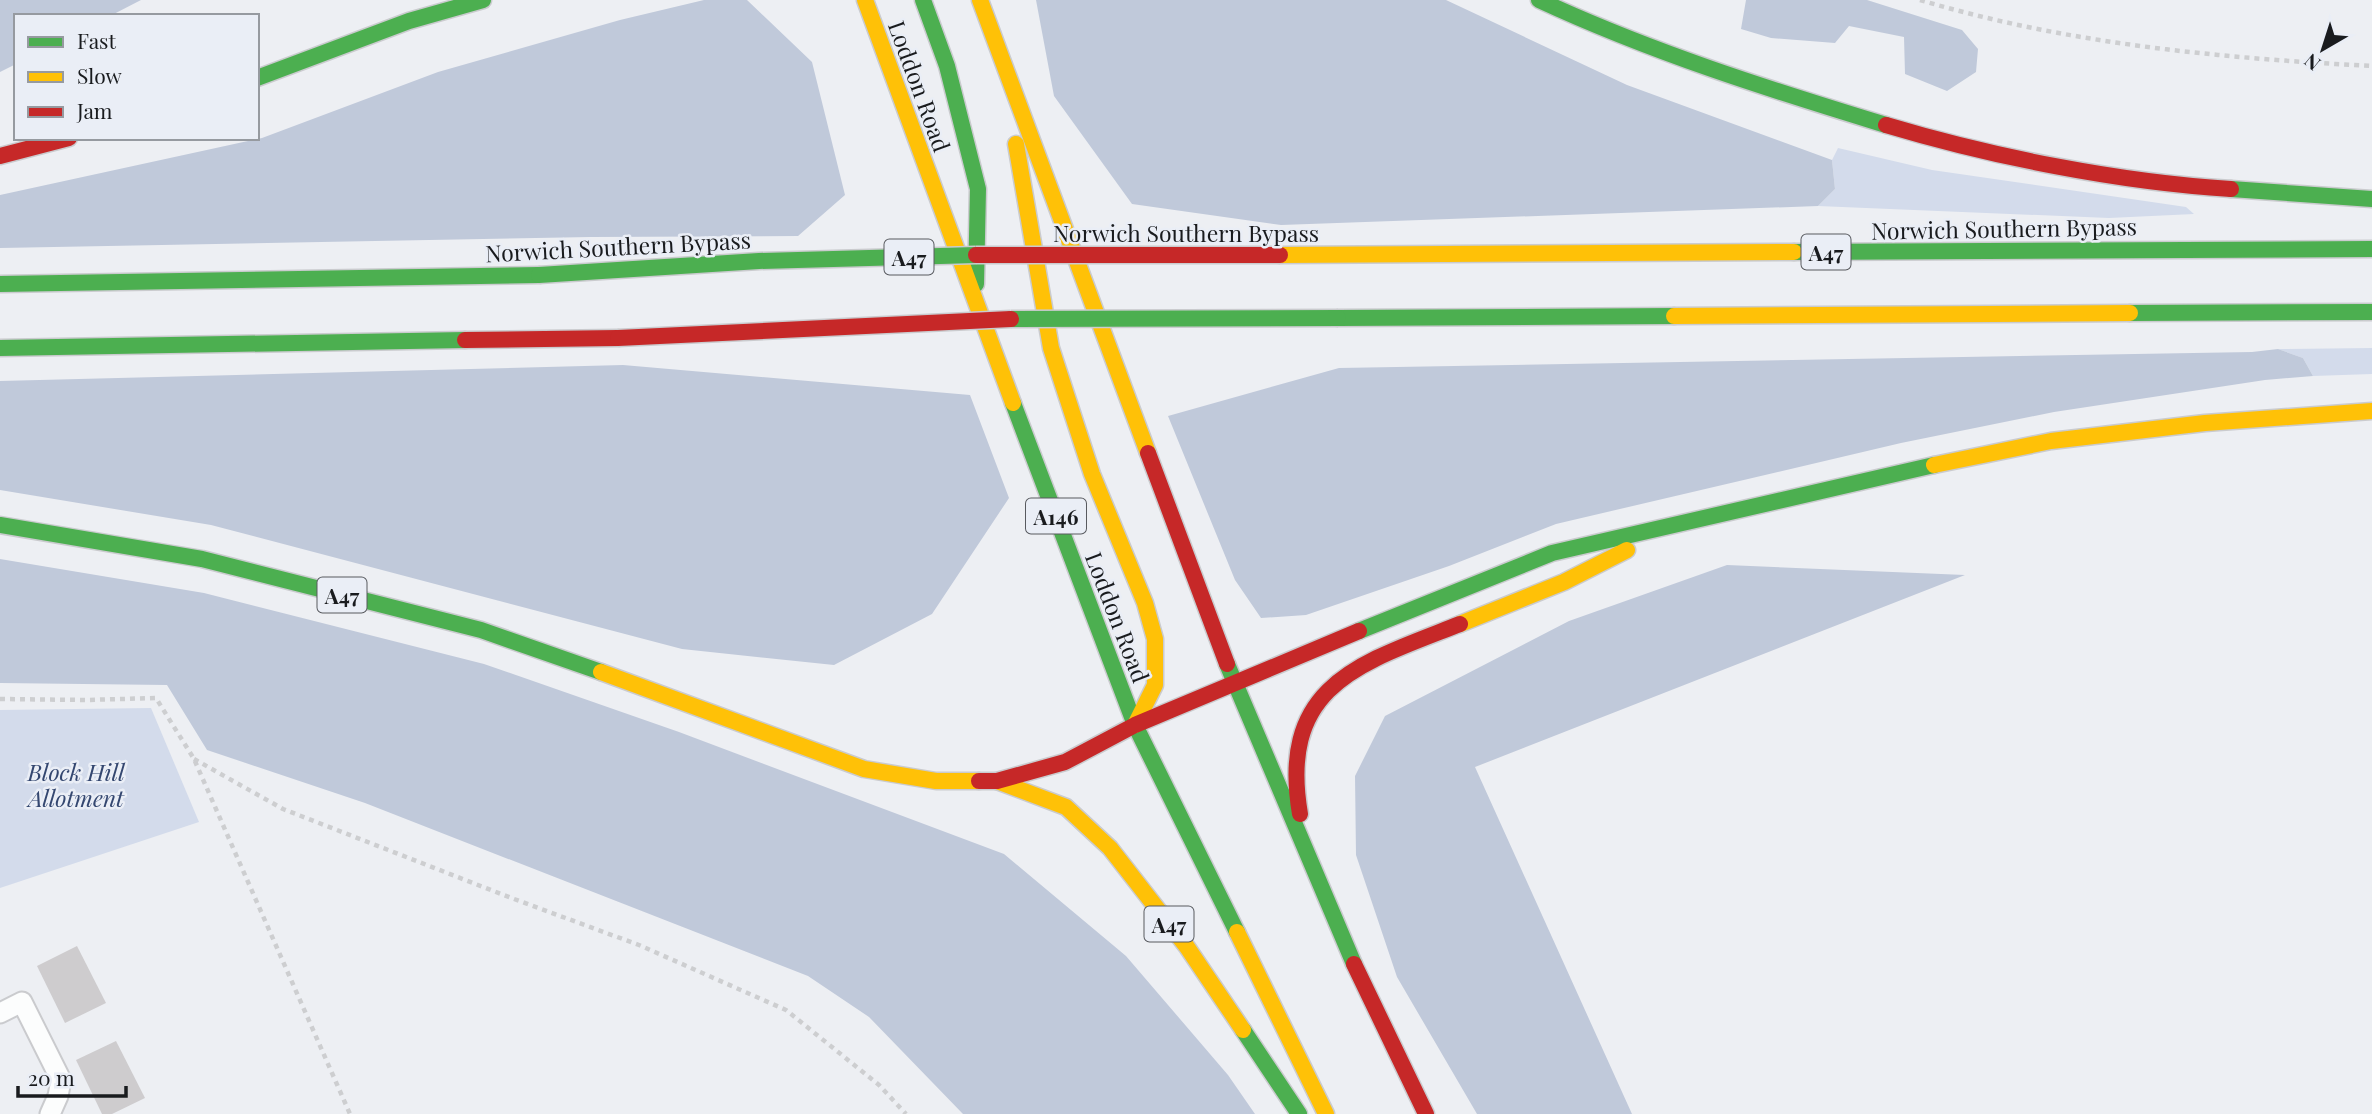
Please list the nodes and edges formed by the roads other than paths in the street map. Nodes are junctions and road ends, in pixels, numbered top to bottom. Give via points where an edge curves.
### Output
1 (452, 0) edge
2 (483, 0) edge
3 (865, 0) edge
4 (923, 0) edge
5 (980, 0) edge
6 (1539, 0) edge
7 (409, 21) junction
8 (1003, 60) junction
9 (259, 77) edge
10 (61, 140) edge
11 (0, 156) edge
12 (2372, 199) edge
13 (2372, 249) edge
14 (0, 284) edge
15 (976, 307) junction
16 (2372, 312) edge
17 (0, 348) edge
18 (2372, 411) edge
19 (1682, 522) junction
20 (0, 525) edge
21 (1234, 684) junction
22 (1135, 725) junction
23 (997, 781) junction
24 (1311, 864) junction
25 (0, 1013) edge
26 (50, 1114) edge
27 (1299, 1114) edge
28 (1326, 1114) edge
29 (1426, 1114) edge

1 - 7 highway
2 - 7 highway
3 - 15 highway, Loddon Road / A146
4 - 15 highway via 947,66 978,189
5 - 8 highway
6 - 12 highway via 1603,30 1768,89 1941,141 2198,187
7 - 9 highway
8 - 21 highway
8 - 22 highway via 1051,348 1092,474 1155,639 1155,685
10 - 11 highway
13 - 14 highway, Norwich Southern Bypass / A47, bridge via 1019,254 759,261 539,275
15 - 22 highway, Loddon Road / A146
16 - 17 highway, bridge via 977,319 618,338
18 - 19 highway, A47 via 2205,423 2051,441 1898,471
19 - 21 highway, A47 via 1552,553
19 - 24 highway, A47 via 1564,582 1372,659 1329,689 1311,715 1298,750 1295,792
20 - 23 highway, A47 via 202,559 481,630 864,769 936,781
21 - 22 highway, A47
21 - 24 highway
22 - 23 highway, A47 via 1065,762
22 - 28 highway, Loddon Road / A146
23 - 27 highway, A47 via 1066,807 1110,848 1187,947
24 - 29 highway via 1370,1001
25 - 26 lane via 22,1002 61,1080

